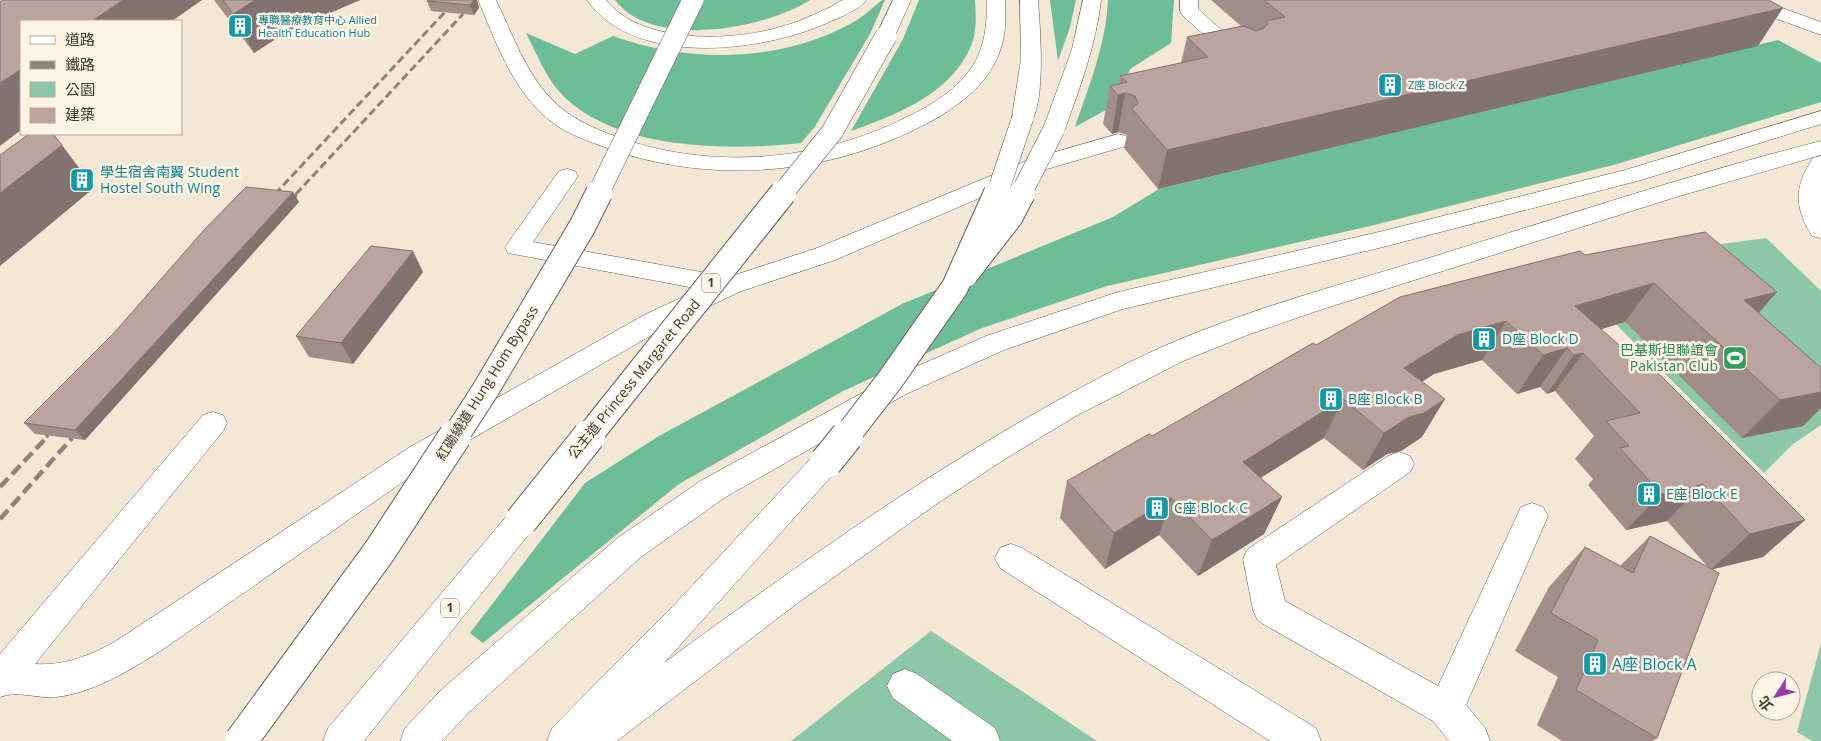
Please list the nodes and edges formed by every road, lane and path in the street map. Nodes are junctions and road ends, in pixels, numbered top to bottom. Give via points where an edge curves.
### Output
1 (487, 0) edge
2 (596, 0) edge
3 (693, 0) edge
4 (838, 0) edge
5 (857, 0) edge
6 (902, 0) edge
7 (1029, 0) edge
8 (1092, 0) edge
9 (1189, 0) edge
10 (1743, 0) edge
11 (996, 3) edge
12 (824, 17) junction
13 (1821, 28) edge
14 (1245, 61) edge
15 (1821, 118) edge
16 (1118, 141) dead end
17 (1821, 148) edge
18 (1821, 163) edge
19 (567, 176) dead end
20 (1821, 230) edge
21 (730, 286) junction
22 (955, 287) junction
23 (213, 423) dead end
24 (1399, 464) dead end
25 (1532, 516) dead end
26 (1011, 558) dead end
27 (2, 678) edge
28 (905, 686) dead end
29 (1446, 708) junction
30 (242, 741) edge
31 (341, 741) edge
32 (418, 741) edge
33 (565, 741) edge
34 (587, 741) edge
35 (982, 741) edge
36 (1303, 741) edge
37 (1472, 741) edge

1 - 11 main road via 525,82 537,99 557,116 616,145 645,153 725,163 764,163 834,153 876,140 945,104 966,89 993,48 997,26
2 - 12 main road via 611,17 626,25 664,38 688,41 742,41 791,30
3 - 30 main road, 紅磡繞道 Hung Hom Bypass, bridge via 582,227 486,389 379,552
4 - 12 main road
5 - 12 main road
6 - 31 main road, 公主道 Princess Margaret Road / 1, bridge via 886,36 832,132
7 - 22 main road, bridge via 1032,58 1023,117 998,190
8 - 22 main road, bridge via 1090,20 1067,93 1018,204
9 - 14 main road via 1189,10
10 - 13 main road
15 - 32 main road via 1557,195 1118,301 994,343 896,387 713,489 630,548 455,701
16 - 21 main road via 1039,164 826,254
17 - 34 main road via 1577,220 1280,314 1144,367 985,456 910,504
18 - 20 main road via 1810,183 1810,200
19 - 21 main road via 517,247
21 - 27 main road via 655,320 420,455 114,661 75,677 44,681
22 - 33 main road, bridge via 890,380 826,462 687,615
23 - 27 main road
24 - 29 main road via 1259,559 1270,610
25 - 29 main road
26 - 36 main road
28 - 35 main road
29 - 37 main road

